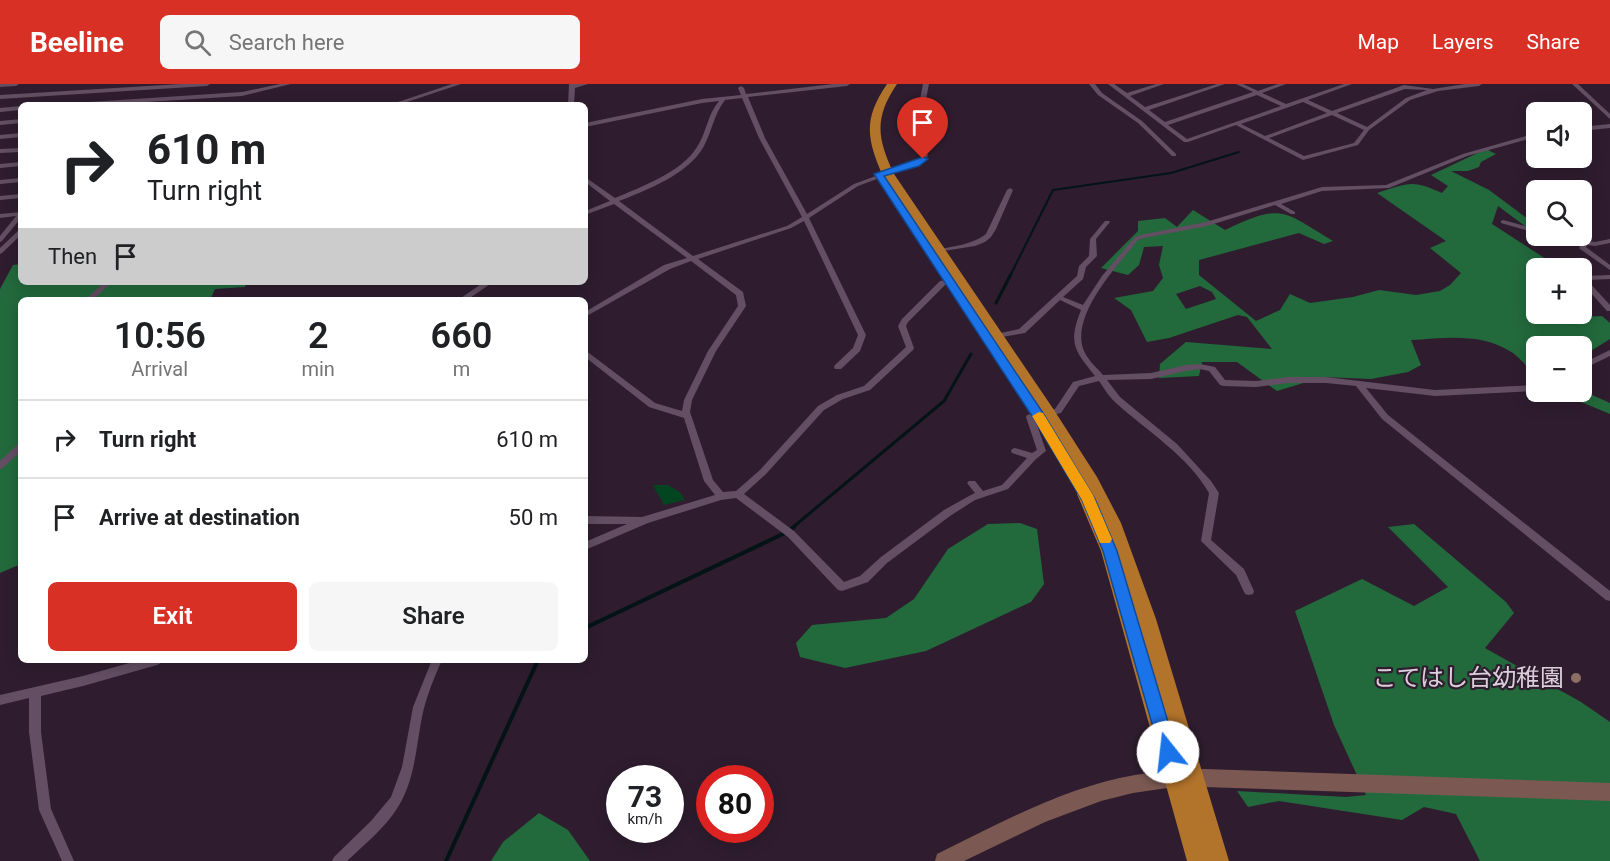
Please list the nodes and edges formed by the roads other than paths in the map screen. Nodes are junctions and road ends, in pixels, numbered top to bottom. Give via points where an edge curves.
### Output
1 (16, 84) edge
2 (207, 84) edge
3 (288, 84) edge
4 (458, 84) edge
5 (585, 84) edge
6 (847, 84) edge
7 (883, 84) edge
8 (892, 84) edge
9 (926, 84) edge
10 (1092, 84) edge
11 (1111, 84) edge
12 (1161, 84) edge
13 (1222, 84) edge
14 (1239, 84) edge
15 (1280, 84) edge
16 (1349, 84) edge
17 (1479, 84) edge
18 (1575, 84) edge
19 (0, 85) edge
20 (573, 85) edge
21 (148, 86) edge
22 (743, 86) edge
23 (1437, 89) junction
24 (1125, 93) junction
25 (1258, 93) junction
26 (223, 95) junction
27 (1102, 95) junction
28 (0, 97) edge
29 (744, 97) junction
30 (723, 99) junction
31 (1303, 100) junction
32 (135, 102) edge
33 (145, 102) edge
34 (223, 102) edge
35 (401, 102) edge
36 (571, 102) edge
37 (1286, 106) junction
38 (18, 108) edge
39 (1146, 109) junction
40 (0, 110) edge
41 (1332, 113) junction
42 (1610, 117) edge
43 (18, 122) edge
44 (0, 123) edge
45 (1236, 123) junction
46 (588, 124) edge
47 (1165, 124) junction
48 (1610, 126) edge
49 (1592, 128) edge
50 (1367, 129) junction
51 (18, 135) edge
52 (0, 137) edge
53 (1264, 138) junction
54 (1526, 138) edge
55 (18, 150) edge
56 (0, 151) edge
57 (1174, 156) dead end
58 (18, 165) edge
59 (0, 166) edge
60 (883, 173) junction
61 (18, 180) edge
62 (588, 181) edge
63 (0, 182) edge
64 (1010, 190) dead end
65 (18, 196) edge
66 (0, 198) edge
67 (614, 201) junction
68 (1275, 203) junction
69 (588, 212) edge
70 (1293, 213) dead end
71 (18, 214) edge
72 (0, 216) edge
73 (18, 218) edge
74 (807, 219) junction
75 (1107, 222) dead end
76 (1503, 222) dead end
77 (1526, 228) edge
78 (18, 234) edge
79 (0, 240) edge
80 (1610, 241) edge
81 (1592, 244) edge
82 (1584, 246) edge
83 (939, 251) junction
84 (0, 252) edge
85 (691, 258) junction
86 (1610, 267) edge
87 (1610, 277) edge
88 (954, 281) junction
89 (105, 285) edge
90 (484, 285) edge
91 (92, 297) edge
92 (466, 297) edge
93 (1058, 297) junction
94 (1607, 302) edge
95 (1084, 308) junction
96 (1610, 309) edge
97 (588, 313) edge
98 (996, 336) junction
99 (1610, 353) edge
100 (588, 355) edge
101 (1592, 362) edge
102 (838, 367) dead end
103 (1102, 377) junction
104 (1358, 383) junction
105 (1526, 388) edge
106 (1044, 415) junction
107 (687, 416) junction
108 (18, 449) edge
109 (1015, 451) dead end
110 (1032, 457) junction
111 (0, 466) edge
112 (972, 483) dead end
113 (738, 494) junction
114 (981, 494) junction
115 (721, 496) junction
116 (588, 520) edge
117 (645, 520) junction
118 (588, 545) edge
119 (1249, 591) dead end
120 (1610, 597) edge
121 (146, 663) edge
122 (436, 663) edge
123 (35, 692) junction
124 (0, 700) edge
125 (1184, 778) junction
126 (1610, 792) edge
127 (68, 861) edge
128 (338, 861) edge
129 (944, 861) edge
130 (1199, 861) edge
131 (1217, 861) edge

1 - 19 street
2 - 21 street
3 - 26 street
4 - 35 street
5 - 20 street
6 - 29 street
7 - 60 highway via 868,110 865,126 868,151
8 - 60 highway via 873,125
9 - 60 street via 917,130 925,156 916,164
10 - 27 street
11 - 24 street
12 - 24 street
13 - 39 street
14 - 25 street
15 - 25 street
16 - 31 street
17 - 23 street
18 - 42 street
20 - 36 street
21 - 28 street
21 - 32 street
22 - 29 street
22 - 30 street
23 - 41 street via 1404,87
23 - 50 street via 1408,99
24 - 27 street
24 - 39 street
25 - 37 street
25 - 47 street
26 - 33 street
26 - 34 street
27 - 57 street via 1140,122
29 - 30 street
29 - 74 street
30 - 46 street
30 - 67 street via 711,115 700,148 690,161
31 - 37 street
31 - 41 street
37 - 45 street
38 - 40 street
39 - 47 street
41 - 50 street
41 - 53 street
43 - 44 street
45 - 47 street via 1186,141
45 - 53 street
48 - 49 street
50 - 53 street via 1356,144 1303,158
51 - 52 street
54 - 68 street via 1465,155 1387,187 1322,189
55 - 56 street
58 - 59 street
60 - 74 street via 842,193
60 - 83 highway
60 - 88 highway
61 - 63 street
62 - 67 street
64 - 83 street via 990,237 981,243
65 - 66 street
67 - 69 street
67 - 85 street
68 - 70 street
68 - 95 street via 1207,224 1136,239
71 - 72 street
73 - 79 street
74 - 85 street
74 - 102 street via 862,334 857,349
75 - 93 street via 1093,239 1093,256 1083,266 1080,277
76 - 77 street
78 - 84 street
80 - 81 street
82 - 86 street
83 - 88 highway
85 - 97 street via 656,272
85 - 107 street via 740,294 742,301 739,313 712,351 688,400
87 - 94 street via 1581,278
88 - 98 highway
88 - 106 highway
88 - 113 street via 943,283 905,321 902,326 910,348 867,388 821,408
89 - 91 street
90 - 92 street
93 - 95 street
93 - 98 street via 1022,331
94 - 96 street
95 - 103 street via 1077,326 1077,344
98 - 106 highway
99 - 101 street
100 - 107 street via 652,405
103 - 104 street via 1153,376 1208,367 1223,383
103 - 106 street via 1076,384 1058,411
103 - 119 street via 1117,399 1174,446 1208,483 1214,494 1206,541 1240,572
104 - 105 street via 1435,393
104 - 120 street via 1385,417
106 - 110 street via 1030,417 1042,452
106 - 125 highway via 1091,481 1116,533 1146,619
107 - 115 street via 709,481
108 - 111 street
109 - 110 street
110 - 114 street via 1005,487
112 - 114 street
113 - 114 street via 787,531 842,587 864,579 947,513
113 - 115 street
115 - 117 street
116 - 117 street
117 - 118 street
121 - 123 street
122 - 128 street via 419,708 408,764 394,801
123 - 124 street
123 - 127 street via 35,732 45,810
125 - 126 street
125 - 129 street via 1134,783 1073,799
125 - 130 highway
125 - 131 highway

